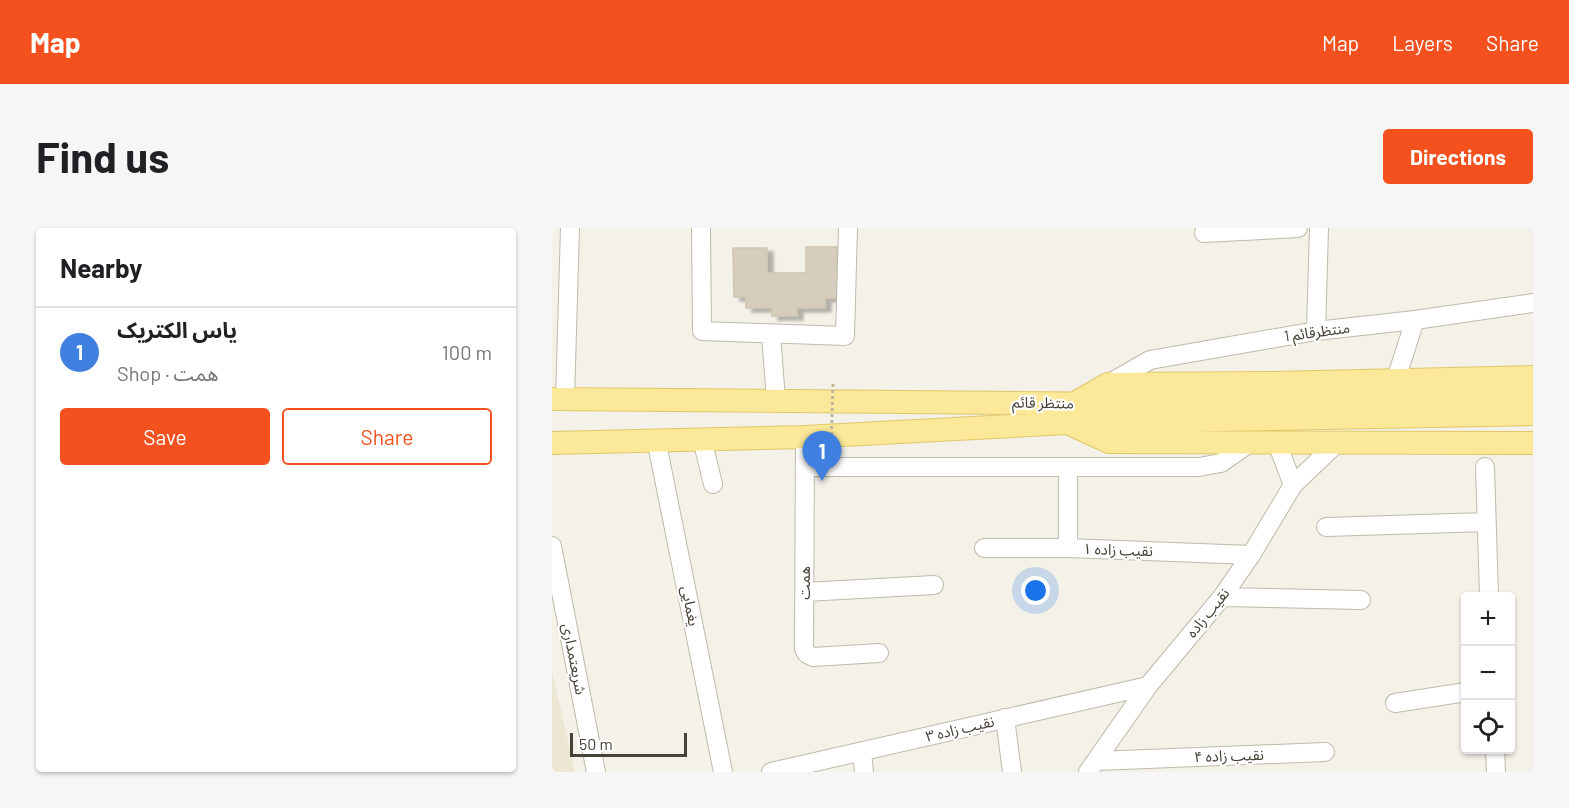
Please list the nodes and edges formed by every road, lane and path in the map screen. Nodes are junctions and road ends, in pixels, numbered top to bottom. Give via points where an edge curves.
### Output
1 (570, 228) edge
2 (701, 228) edge
3 (848, 228) edge
4 (1298, 228) edge
5 (1319, 228) edge
6 (1204, 233) dead end
7 (1533, 303) edge
8 (1415, 320) junction
9 (1316, 331) junction
10 (771, 334) junction
11 (1533, 377) edge
12 (1396, 379) junction
13 (833, 384) dead end
14 (1108, 384) junction
15 (559, 399) edge
16 (776, 400) junction
17 (1530, 409) edge
18 (1070, 413) junction
19 (805, 437) junction
20 (656, 439) junction
21 (702, 439) junction
22 (552, 442) edge
23 (1251, 442) junction
24 (1277, 442) junction
25 (1337, 443) junction
26 (1533, 443) edge
27 (831, 447) dead end
28 (805, 467) junction
29 (1485, 467) dead end
30 (1068, 479) dead end
31 (714, 484) dead end
32 (1293, 485) junction
33 (1486, 522) junction
34 (1326, 527) dead end
35 (552, 546) edge
36 (984, 548) dead end
37 (1068, 548) junction
38 (1251, 555) junction
39 (934, 585) dead end
40 (805, 592) junction
41 (1489, 592) edge
42 (1222, 597) junction
43 (1361, 600) dead end
44 (879, 653) dead end
45 (1148, 686) junction
46 (1461, 693) edge
47 (1395, 703) dead end
48 (1005, 718) junction
49 (862, 751) junction
50 (1325, 752) dead end
51 (1495, 754) edge
52 (1093, 767) edge
53 (596, 772) edge
54 (723, 772) edge
55 (771, 772) edge
56 (864, 772) edge
57 (1012, 772) edge
58 (1496, 772) edge

1 - 15 street
2 - 10 street via 702,331
3 - 10 street via 845,336
4 - 6 street
5 - 9 street
7 - 8 street, منتظرقائم 1
8 - 9 street, منتظرقائم 1
8 - 12 street
9 - 14 street, منتظرقائم 1 via 1149,360
10 - 16 street
11 - 12 main road
12 - 14 main road
13 - 27 path, bridge
14 - 18 main road
15 - 16 main road, منتظر قائم
16 - 18 main road, منتظر قائم
17 - 18 main road, منتظر قائم
18 - 19 main road, منتظر قائم
18 - 23 main road via 1109,442
19 - 21 main road, منتظر قائم
19 - 28 street, همت
20 - 21 main road, منتظر قائم
20 - 22 main road, منتظر قائم
20 - 54 street, یغمایی
21 - 31 street
23 - 24 main road
23 - 28 street via 1221,463 1199,467
24 - 25 main road
24 - 32 street
25 - 26 main road
25 - 32 street, نقیب زاده
28 - 40 street, همت
29 - 33 street
30 - 37 street
32 - 38 street, نقیب زاده
33 - 34 street
33 - 41 street
35 - 53 street, شریعتمداری
36 - 37 street, نقیب زاده ۱
37 - 38 street, نقیب زاده ۱
38 - 42 street, نقیب زاده
39 - 40 street
40 - 44 street, همت via 807,654 813,657
42 - 43 street
42 - 45 street, نقیب زاده
45 - 48 street, نقیب زاده ۳
45 - 52 street, نقیب زاده
46 - 47 street
48 - 49 street, نقیب زاده ۳
48 - 57 street
49 - 55 street, نقیب زاده ۳
49 - 56 street
50 - 52 street, نقیب زاده ۴
51 - 58 street

